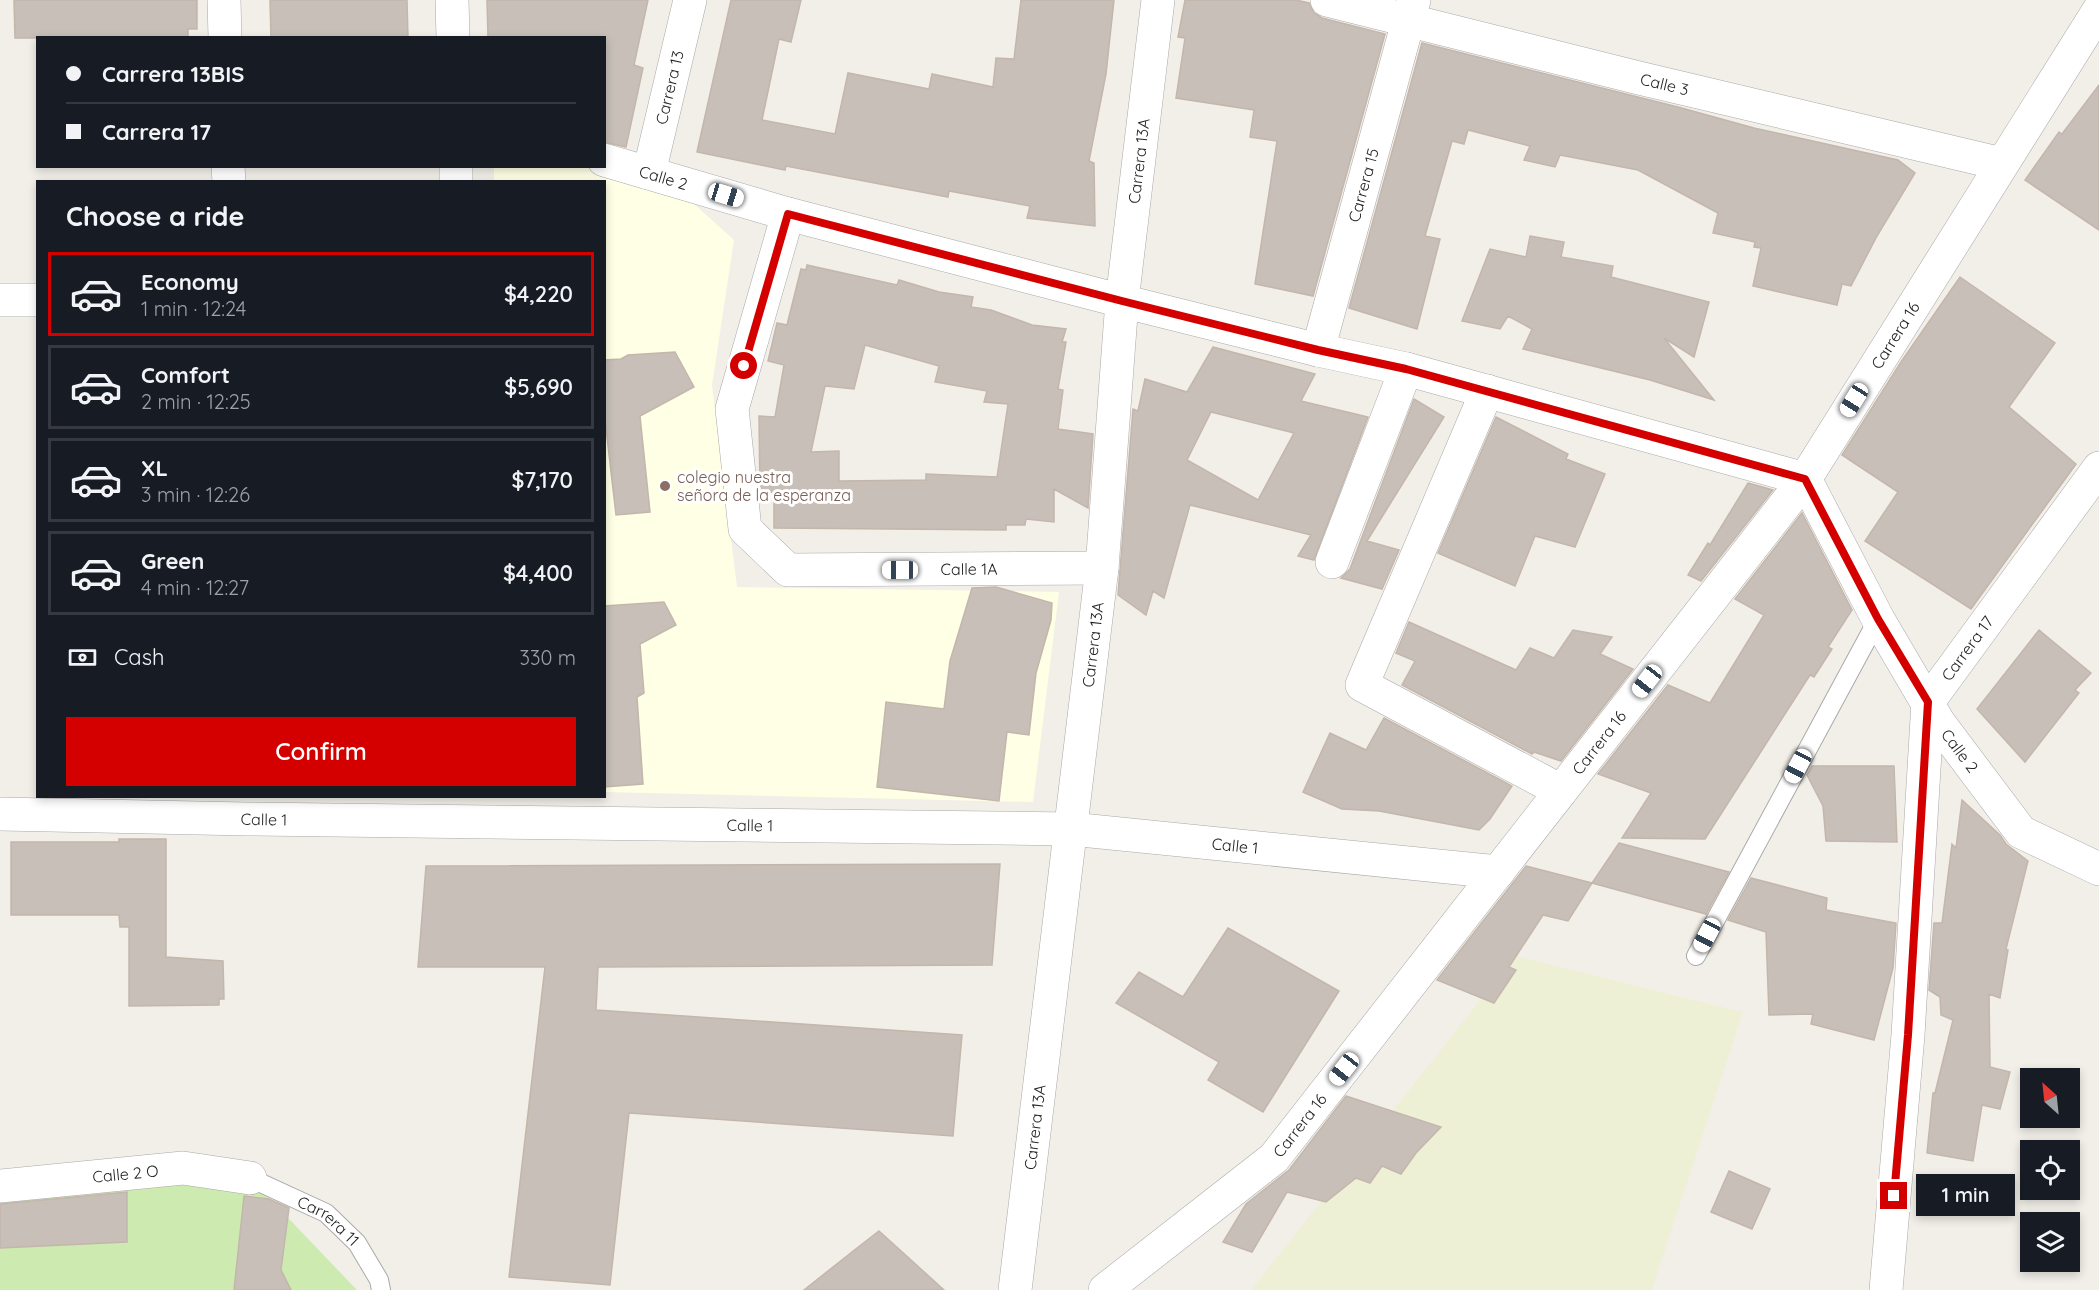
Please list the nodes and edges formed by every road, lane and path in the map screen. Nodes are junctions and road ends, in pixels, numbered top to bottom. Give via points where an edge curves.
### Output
1 (224, 0) edge
2 (452, 0) edge
3 (690, 0) edge
4 (1158, 0) edge
5 (1327, 0) edge
6 (1412, 10) edge
7 (2099, 10) edge
8 (225, 36) edge
9 (453, 36) edge
10 (606, 161) edge
11 (2002, 164) junction
12 (649, 172) junction
13 (788, 214) junction
14 (0, 300) edge
15 (36, 300) edge
16 (1122, 301) junction
17 (1318, 350) junction
18 (1406, 369) junction
19 (1487, 391) junction
20 (2099, 468) edge
21 (1805, 479) junction
22 (1332, 562) dead end
23 (1102, 568) junction
24 (1878, 619) junction
25 (1928, 702) junction
26 (1561, 791) junction
27 (246, 808) edge
28 (466, 809) edge
29 (0, 814) edge
30 (1071, 829) junction
31 (2099, 869) edge
32 (1498, 872) junction
33 (1696, 956) dead end
34 (250, 1178) joint
35 (0, 1186) edge
36 (381, 1290) edge
37 (1015, 1290) edge
38 (1105, 1290) edge
39 (1886, 1290) edge

1 - 8 street
2 - 9 street
3 - 12 street, Carrera 13
4 - 16 street, Carrera 13A
5 - 6 street, Calle 3
6 - 11 street, Calle 3 via 1639,78
6 - 17 street, Carrera 15
7 - 11 street, Carrera 16
10 - 12 street, Calle 2
11 - 21 street, Carrera 16
12 - 13 street, Calle 2
13 - 16 street, Calle 2
13 - 23 street, Calle 1A via 732,409 745,529 788,570
14 - 15 street
16 - 17 street, Calle 2
16 - 23 street, Carrera 13A
17 - 18 street, Calle 2
18 - 19 street, Calle 2
18 - 22 street
19 - 21 street, Calle 2
19 - 26 street via 1362,685
20 - 25 street, Carrera 17
21 - 24 street, Calle 2
21 - 26 street, Carrera 16
23 - 30 street, Carrera 13A
24 - 25 street, Calle 2
24 - 33 lane
25 - 31 street, Calle 2 via 1939,723 2021,832
25 - 39 street via 1908,1035
26 - 32 street, Carrera 16
27 - 28 street, Calle 1
27 - 29 street, Calle 1
28 - 30 street, Calle 1
30 - 32 street, Calle 1
30 - 37 street, Carrera 13A
32 - 38 street, Carrera 16 via 1274,1158
34 - 35 street, Calle 2 O via 183,1168
34 - 36 lane, Carrera 11 via 326,1213 357,1243

